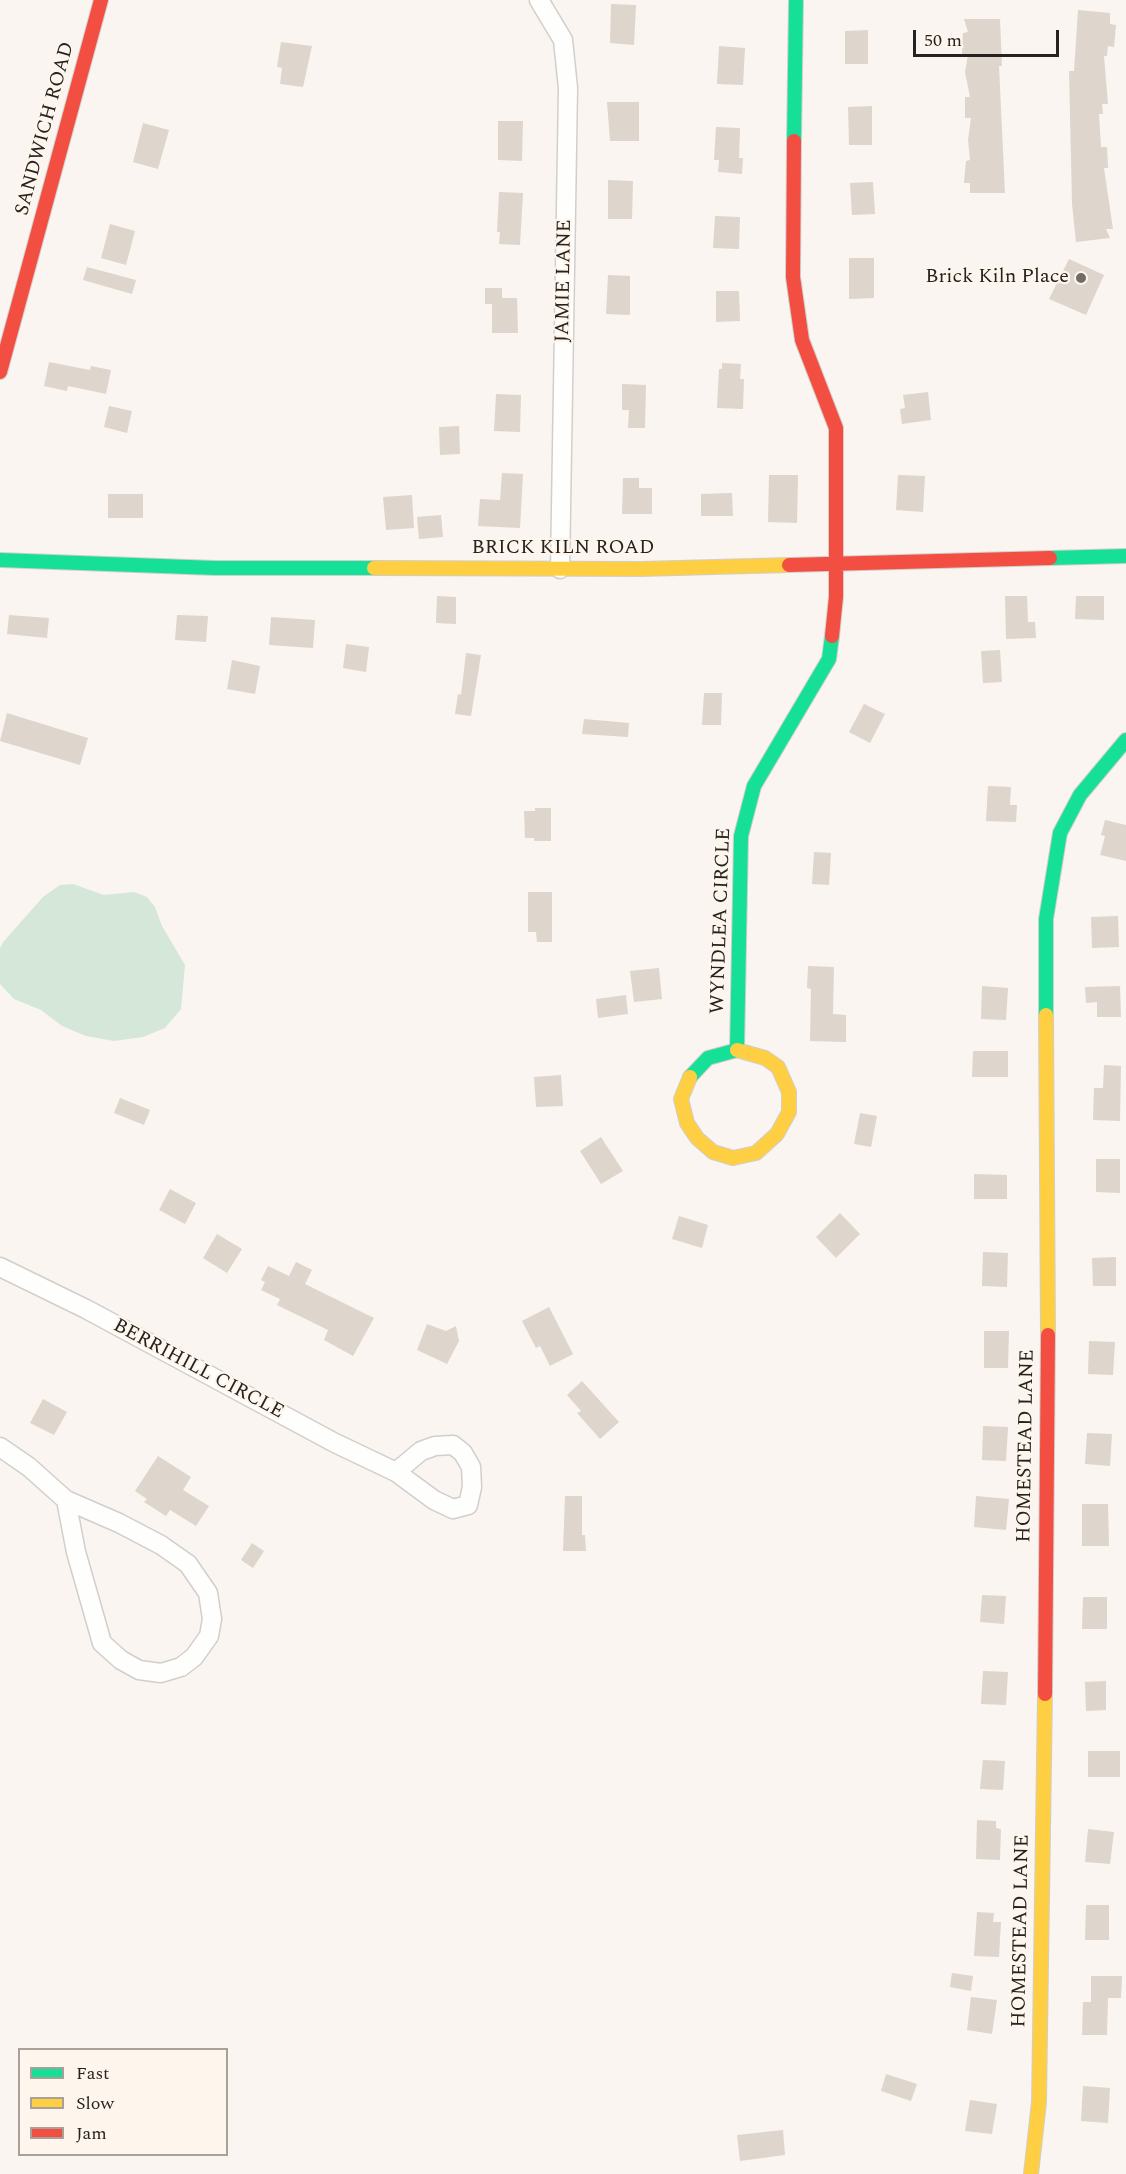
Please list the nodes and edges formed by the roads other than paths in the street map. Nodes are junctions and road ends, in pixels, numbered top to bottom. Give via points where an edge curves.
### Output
1 (101, 0) edge
2 (539, 0) edge
3 (796, 0) edge
4 (0, 372) edge
5 (1126, 556) edge
6 (0, 560) edge
7 (836, 564) junction
8 (560, 568) junction
9 (1126, 740) edge
10 (737, 1050) junction
11 (0, 1267) edge
12 (0, 1447) edge
13 (396, 1472) dead end
14 (66, 1500) junction
15 (1031, 2174) edge

1 - 4 street, SANDWICH ROAD
2 - 8 street, JAMIE LANE via 564,40 568,88
3 - 7 street via 793,277 802,340 836,428
5 - 7 street, BRICK KILN ROAD
6 - 8 street, BRICK KILN ROAD via 215,568
7 - 8 street, BRICK KILN ROAD
7 - 10 street, WYNDLEA CIRCLE via 829,659 754,786 741,836
9 - 15 street, HOMESTEAD LANE via 1080,795 1060,833 1046,919 1045,1624 1039,2102
10 - 10 street via 765,1058 777,1067 789,1092 789,1112 777,1134 756,1153 733,1158 712,1152 697,1138 687,1123 681,1099 689,1078 708,1058
11 - 13 street, BERRIHILL CIRCLE
12 - 14 street
14 - 14 street via 161,1545 188,1564 202,1581 211,1600 209,1636 181,1667 161,1673 139,1670 102,1643

